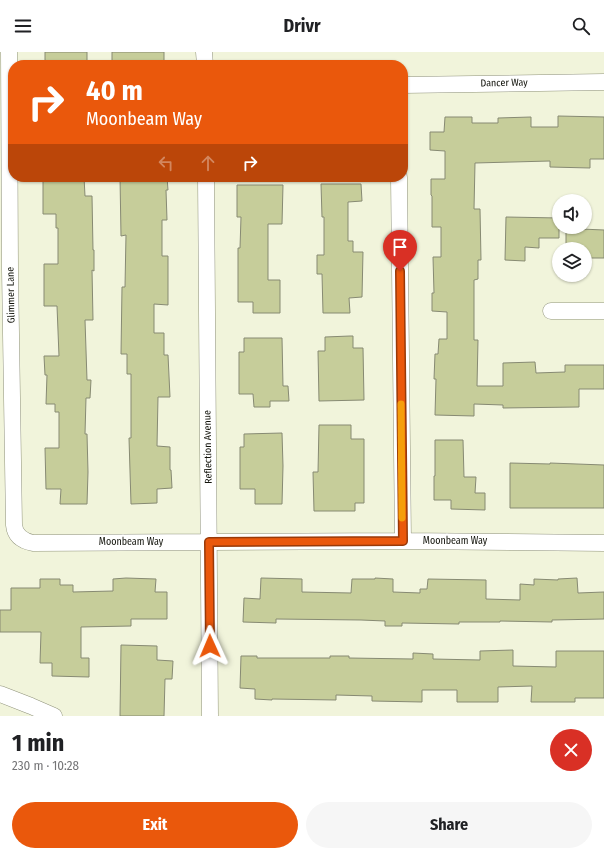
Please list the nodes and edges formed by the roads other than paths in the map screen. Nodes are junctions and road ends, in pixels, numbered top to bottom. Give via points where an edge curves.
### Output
1 (604, 82) edge
2 (408, 85) edge
3 (8, 106) edge
4 (206, 182) edge
5 (399, 182) edge
6 (5, 270) edge
7 (551, 311) dead end
8 (604, 311) edge
9 (19, 537) joint
10 (403, 541) junction
11 (209, 542) junction
12 (604, 543) edge
13 (0, 694) edge
14 (29, 711) edge
15 (54, 716) edge
16 (210, 716) edge

1 - 2 street, Dancer Way
3 - 6 street, Glimmer Lane
4 - 11 street, Reflection Avenue
5 - 10 street
6 - 9 street, Glimmer Lane via 14,525
7 - 8 street
9 - 11 street, Moonbeam Way via 33,543
10 - 11 street, Moonbeam Way
10 - 12 street, Moonbeam Way
11 - 16 street, Reflection Avenue
13 - 14 street
14 - 15 street

